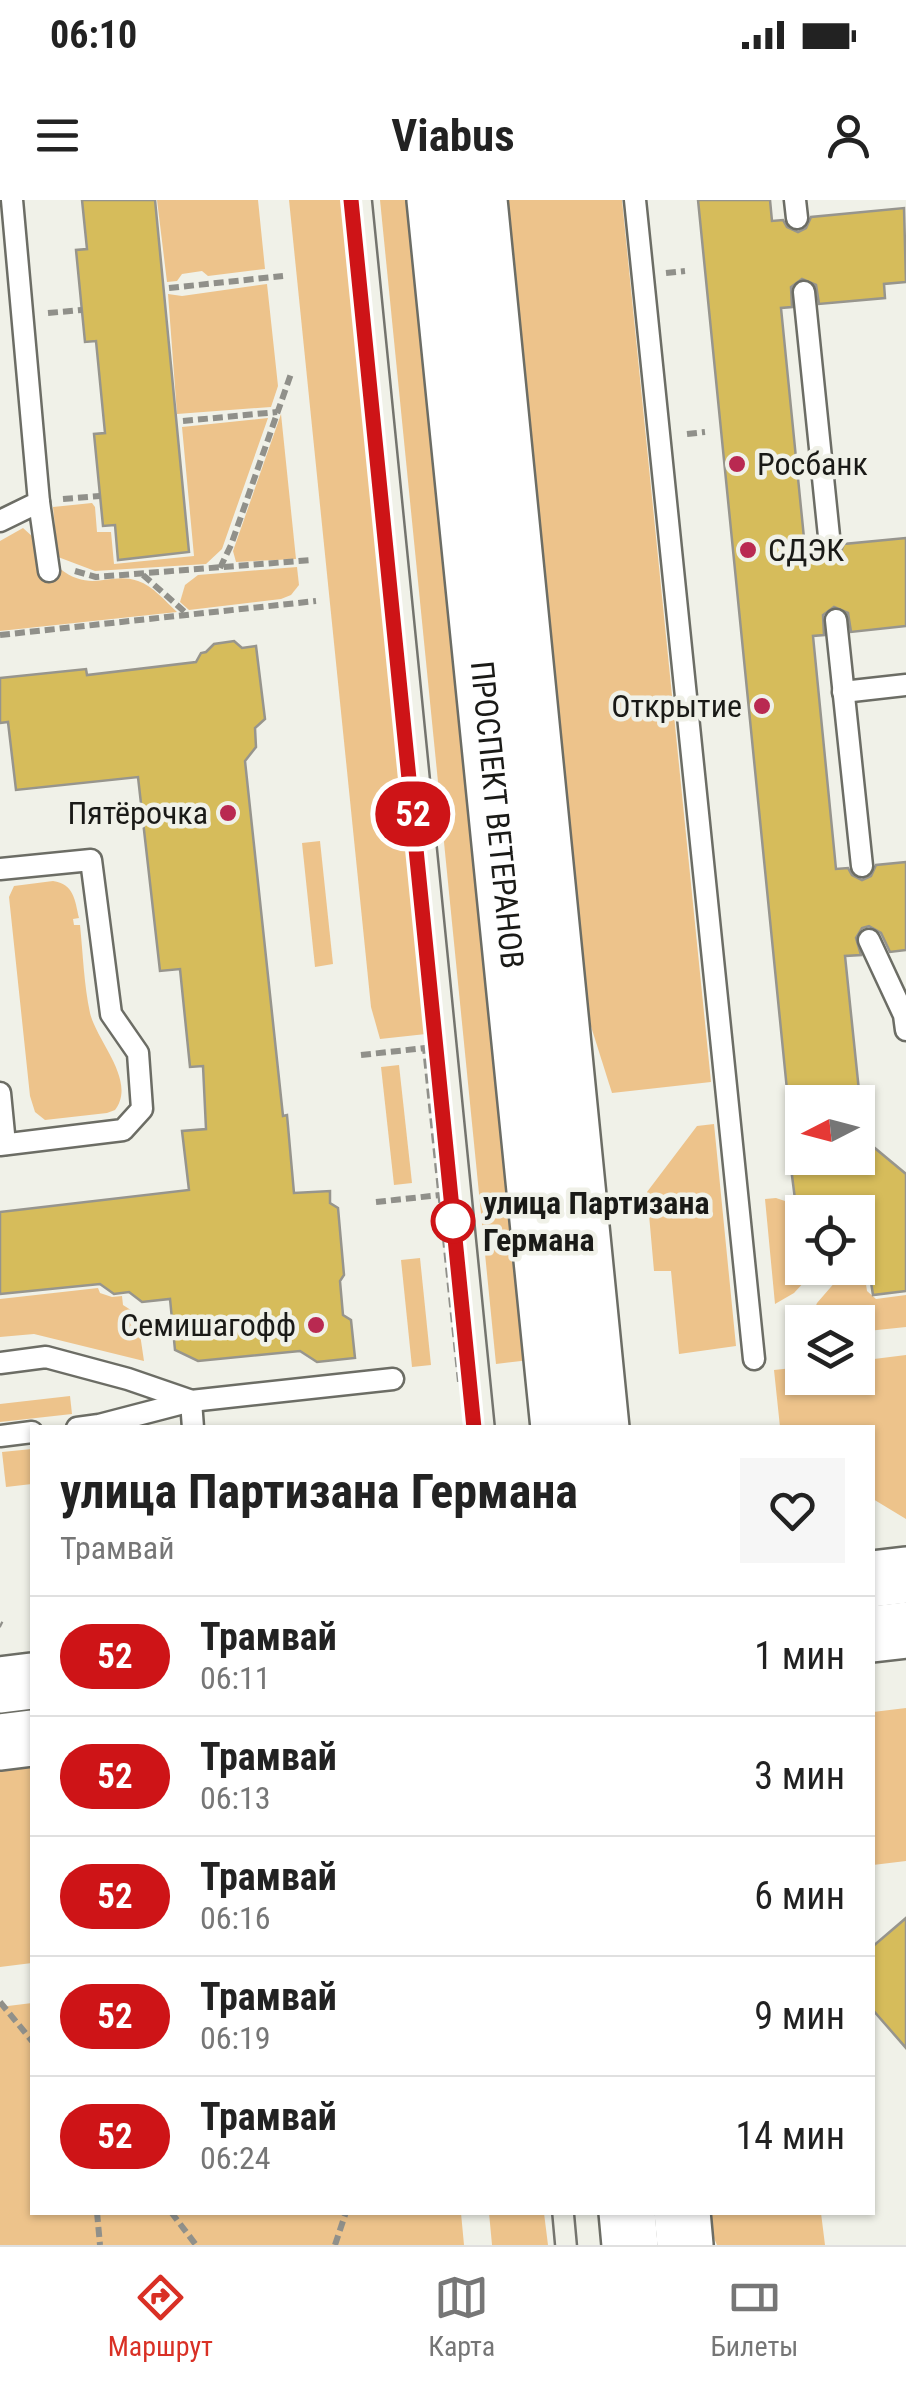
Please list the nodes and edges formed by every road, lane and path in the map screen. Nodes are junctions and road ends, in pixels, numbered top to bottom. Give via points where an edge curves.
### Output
1 (12, 200) edge
2 (436, 200) edge
3 (479, 200) edge
4 (635, 200) edge
5 (283, 276) dead end
6 (168, 288) dead end
7 (804, 292) dead end
8 (292, 371) dead end
9 (276, 412) junction
10 (183, 420) dead end
11 (39, 502) junction
12 (0, 521) edge
13 (830, 546) dead end
14 (312, 560) dead end
15 (48, 564) joint
16 (220, 569) junction
17 (143, 574) junction
18 (316, 601) dead end
19 (187, 614) junction
20 (836, 620) dead end
21 (0, 635) edge
22 (906, 685) edge
23 (842, 692) junction
24 (862, 866) dead end
25 (0, 869) edge
26 (869, 940) dead end
27 (906, 1030) edge
28 (361, 1055) dead end
29 (0, 1093) edge
30 (2, 1145) edge
31 (440, 1195) junction
32 (376, 1202) dead end
33 (754, 1359) dead end
34 (0, 1363) edge
35 (393, 1378) dead end
36 (460, 1382) dead end
37 (190, 1401) junction
38 (99, 1425) edge
39 (193, 1425) edge
40 (559, 1425) edge
41 (601, 1425) edge
42 (30, 1432) edge
43 (0, 1436) edge
44 (906, 1575) edge
45 (875, 1579) edge
46 (906, 1630) edge
47 (875, 1634) edge
48 (30, 1681) edge
49 (0, 1685) edge
50 (30, 1738) edge
51 (0, 1742) edge
52 (0, 2002) edge
53 (30, 2039) edge
54 (97, 2215) edge
55 (172, 2215) edge
56 (345, 2215) edge
57 (626, 2215) edge
58 (682, 2215) edge
59 (100, 2245) edge
60 (196, 2245) edge
61 (335, 2245) edge
62 (630, 2245) edge
63 (685, 2245) edge

1 - 11 lane
2 - 40 main road, ПРОСПЕКТ ВЕТЕРАНОВ
3 - 41 main road, ПРОСПЕКТ ВЕТЕРАНОВ
4 - 33 lane
5 - 6 path
7 - 13 lane
8 - 9 path
9 - 10 path
9 - 16 path
11 - 12 lane
11 - 15 lane
14 - 16 path
15 - 17 path via 96,577
16 - 17 path
17 - 19 path
18 - 19 path
19 - 21 path
20 - 23 lane
22 - 23 lane
23 - 24 lane
25 - 30 lane via 91,860 112,1014 138,1052 142,1109 123,1130
26 - 27 lane
28 - 31 path via 424,1048
29 - 30 lane
31 - 32 path
31 - 36 path
34 - 37 lane via 46,1357
35 - 37 lane
37 - 38 lane
37 - 39 lane
42 - 43 lane
44 - 45 main road
46 - 47 main road
48 - 49 main road
50 - 51 main road
52 - 53 path
54 - 59 path
55 - 60 path
56 - 61 path
57 - 62 main road
58 - 63 main road

